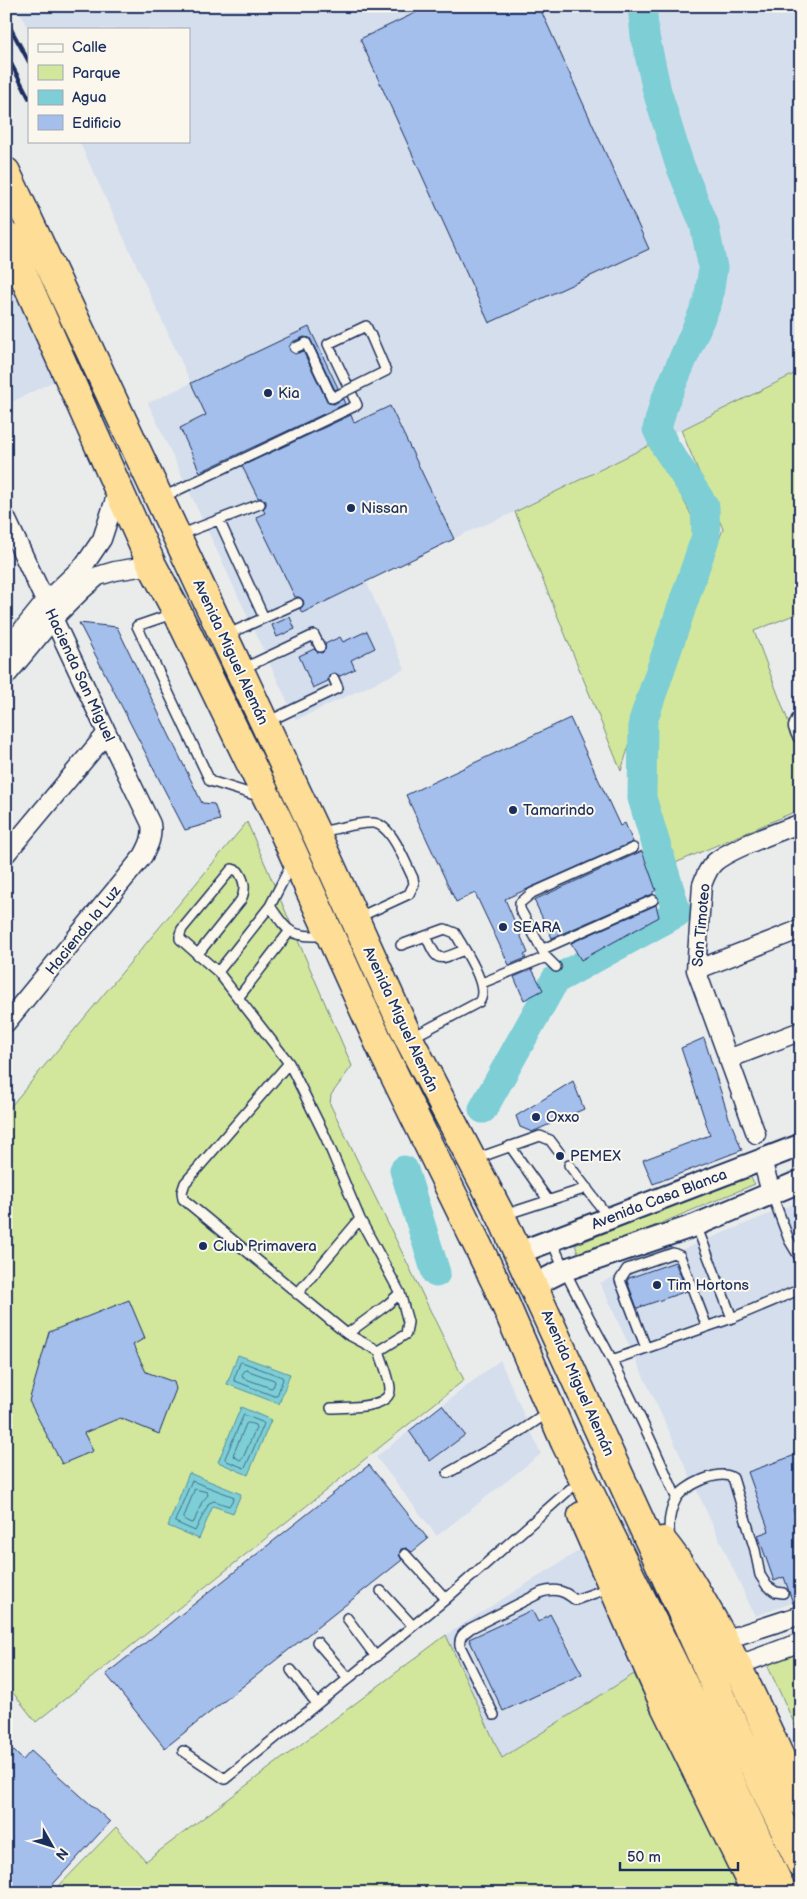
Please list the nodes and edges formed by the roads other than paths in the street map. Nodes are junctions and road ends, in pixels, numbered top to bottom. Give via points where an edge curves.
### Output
1 (6, 172) edge
2 (6, 236) edge
3 (295, 348) dead end
4 (118, 490) junction
5 (158, 499) junction
6 (260, 504) dead end
7 (6, 518) edge
8 (219, 520) junction
9 (176, 537) junction
10 (152, 565) junction
11 (45, 602) junction
12 (298, 603) dead end
13 (177, 612) junction
14 (264, 618) junction
15 (53, 619) junction
16 (224, 636) junction
17 (320, 647) dead end
18 (6, 650) edge
19 (240, 670) junction
20 (6, 676) edge
21 (334, 679) dead end
22 (801, 720) edge
23 (264, 723) junction
24 (106, 733) junction
25 (801, 734) edge
26 (267, 799) junction
27 (801, 823) edge
28 (153, 833) joint
29 (316, 833) junction
30 (633, 848) dead end
31 (6, 854) edge
32 (295, 858) junction
33 (653, 900) dead end
34 (270, 906) junction
35 (354, 920) junction
36 (801, 929) edge
37 (289, 932) junction
38 (331, 936) junction
39 (426, 936) junction
40 (400, 945) dead end
41 (464, 950) junction
42 (544, 953) junction
43 (197, 955) junction
44 (556, 967) dead end
45 (696, 970) junction
46 (218, 972) junction
47 (482, 983) junction
48 (238, 998) junction
49 (6, 1023) edge
50 (801, 1031) edge
51 (409, 1039) junction
52 (728, 1059) junction
53 (289, 1063) junction
54 (756, 1134) dead end
55 (801, 1145) edge
56 (510, 1146) junction
57 (559, 1152) dead end
58 (470, 1160) junction
59 (762, 1160) junction
60 (569, 1165) dead end
61 (801, 1181) edge
62 (587, 1188) junction
63 (771, 1192) junction
64 (548, 1200) junction
65 (501, 1216) junction
66 (609, 1218) junction
67 (360, 1219) junction
68 (696, 1225) junction
69 (552, 1241) junction
70 (518, 1253) junction
71 (801, 1260) edge
72 (564, 1270) junction
73 (534, 1285) junction
74 (801, 1289) edge
75 (400, 1293) junction
76 (297, 1294) junction
77 (732, 1318) junction
78 (707, 1327) junction
79 (347, 1334) junction
80 (646, 1348) junction
81 (379, 1350) junction
82 (612, 1360) junction
83 (331, 1408) dead end
84 (551, 1410) junction
85 (565, 1442) junction
86 (448, 1473) dead end
87 (570, 1489) junction
88 (676, 1497) junction
89 (634, 1508) junction
90 (672, 1553) junction
91 (405, 1554) dead end
92 (612, 1587) junction
93 (381, 1591) dead end
94 (783, 1593) dead end
95 (446, 1600) junction
96 (801, 1614) edge
97 (347, 1618) dead end
98 (413, 1626) junction
99 (724, 1640) junction
100 (317, 1642) dead end
101 (801, 1642) edge
102 (376, 1656) junction
103 (736, 1666) junction
104 (291, 1670) dead end
105 (348, 1679) junction
106 (317, 1704) junction
107 (494, 1715) dead end
108 (183, 1751) dead end
109 (801, 1802) edge
110 (801, 1864) edge
111 (756, 1893) edge
112 (783, 1893) edge

1 - 5 highway, Avenida Miguel Alemán
2 - 4 highway, Avenida Miguel Alemán
3 - 5 lane, bridge via 306,343 332,398 386,371 366,326 328,344 356,405
4 - 10 highway, Avenida Miguel Alemán
4 - 11 street via 102,539 85,564
5 - 9 highway, Avenida Miguel Alemán
6 - 8 lane
7 - 11 street, Hacienda San Miguel
8 - 9 lane
8 - 14 lane
9 - 16 highway, Avenida Miguel Alemán
10 - 13 highway, Avenida Miguel Alemán
10 - 15 street via 98,576
11 - 15 street, Hacienda San Miguel
11 - 18 street
12 - 14 lane
13 - 26 highway, Avenida Miguel Alemán
13 - 26 lane via 137,626 210,781
14 - 16 lane
15 - 20 street
15 - 24 street, Hacienda San Miguel
16 - 19 highway, Avenida Miguel Alemán
17 - 19 lane via 314,635
19 - 23 highway, Avenida Miguel Alemán
21 - 23 lane via 338,688
22 - 25 street via 798,727
23 - 29 highway, Avenida Miguel Alemán
24 - 28 street, Hacienda San Miguel via 152,824
24 - 31 street
26 - 32 highway, Avenida Miguel Alemán
27 - 45 street, San Timoteo via 726,854 707,873 702,886
28 - 49 street, Hacienda la Luz via 143,856
29 - 35 highway, Avenida Miguel Alemán
29 - 35 lane via 375,823 384,827 391,834 413,878 409,894
30 - 42 lane via 523,899 520,909
32 - 34 lane
32 - 38 highway, Avenida Miguel Alemán
33 - 42 lane
34 - 37 lane
34 - 46 lane
35 - 51 highway, Avenida Miguel Alemán
36 - 45 street
37 - 38 lane
37 - 48 lane
38 - 84 highway, Avenida Miguel Alemán via 384,1054 497,1285
39 - 40 lane
39 - 41 lane via 444,929 451,931
39 - 41 lane via 438,958
41 - 47 lane
42 - 44 lane
42 - 47 lane
43 - 43 lane via 180,940 182,929 230,871 238,871 244,879 245,892
43 - 46 lane
45 - 52 street, San Timoteo
46 - 48 lane
47 - 51 lane via 480,1002
48 - 53 lane
50 - 52 street
51 - 58 highway, Avenida Miguel Alemán
52 - 54 street, San Timoteo
53 - 67 lane via 325,1136
53 - 76 lane via 185,1183 182,1192 183,1199
55 - 59 street, Avenida Casa Blanca
56 - 57 lane via 540,1136 550,1140
56 - 58 lane
56 - 64 lane
58 - 65 highway, Avenida Miguel Alemán
59 - 63 street
59 - 66 street, Avenida Casa Blanca
60 - 62 lane
61 - 63 street
62 - 64 lane
62 - 66 lane
63 - 68 street
63 - 71 lane via 789,1240
64 - 65 lane
65 - 70 highway, Avenida Miguel Alemán
66 - 69 street, Avenida Casa Blanca
67 - 75 lane
67 - 76 lane
68 - 72 street
68 - 77 lane
69 - 70 street, Avenida Casa Blanca
69 - 72 lane
70 - 73 highway, Avenida Miguel Alemán
72 - 73 street
72 - 82 lane
73 - 89 highway, Avenida Miguel Alemán
74 - 77 lane
75 - 79 lane
75 - 81 lane via 408,1322 406,1334
76 - 79 lane
77 - 78 lane
78 - 80 lane
78 - 80 lane via 680,1256 673,1253 627,1269 620,1280
79 - 81 lane
80 - 82 lane
81 - 83 lane via 390,1389 386,1398 377,1404
82 - 88 lane
84 - 85 highway, Avenida Miguel Alemán
84 - 86 lane via 518,1434
85 - 87 highway
85 - 112 highway, Avenida Miguel Alemán
87 - 92 highway
87 - 95 lane
88 - 90 lane via 668,1527
88 - 94 lane via 700,1480 724,1474 733,1478 760,1575 767,1586
89 - 90 highway
89 - 110 highway, Avenida Miguel Alemán
90 - 99 highway
91 - 95 lane
92 - 107 lane via 575,1600 561,1591 542,1592 461,1635 460,1646
92 - 111 highway via 665,1706
93 - 98 lane
95 - 98 lane
96 - 99 street
97 - 102 lane
98 - 102 lane
99 - 103 highway
100 - 105 lane
101 - 103 street
102 - 105 lane
103 - 109 highway
104 - 106 lane
105 - 106 lane
106 - 108 lane via 225,1779

